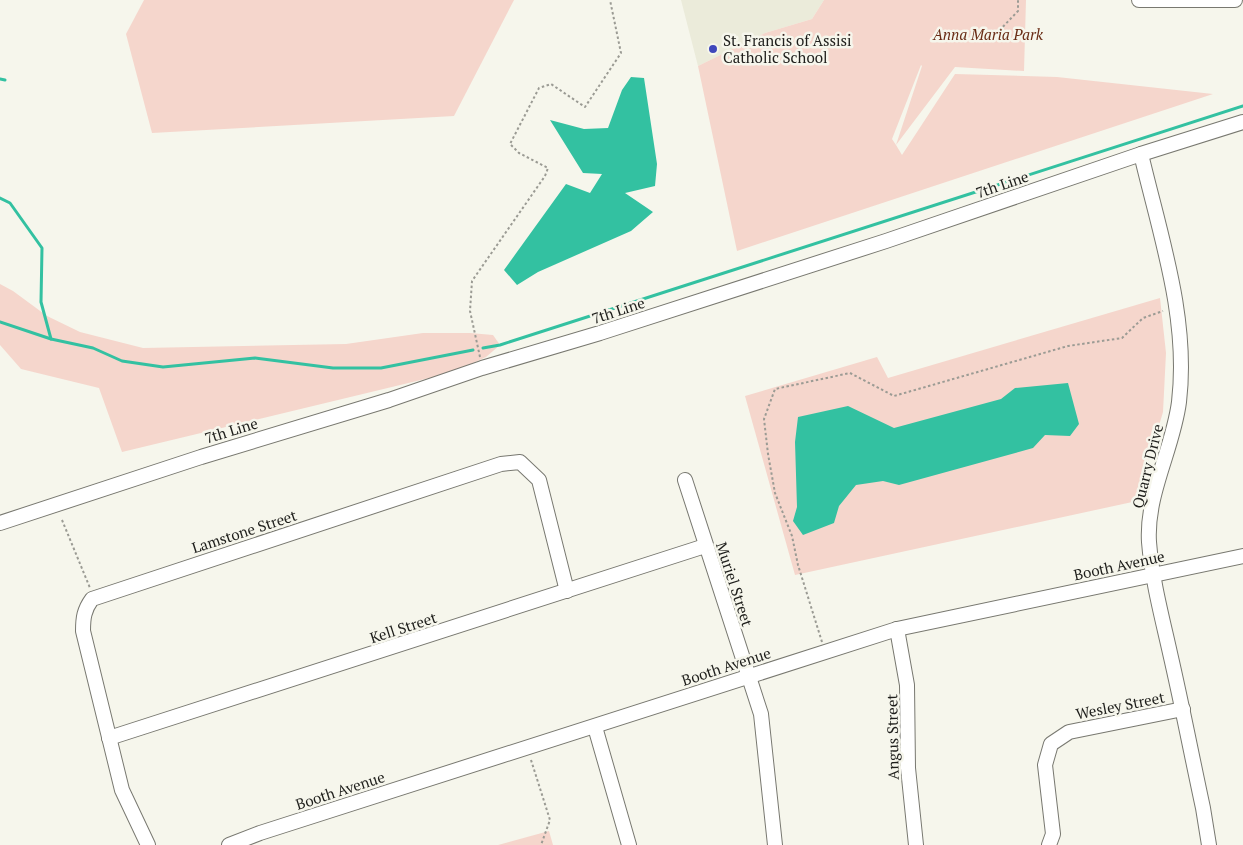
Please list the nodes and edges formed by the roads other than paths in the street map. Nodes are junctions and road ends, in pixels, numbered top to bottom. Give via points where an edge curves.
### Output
1 (1138, 0) edge
2 (1235, 0) edge
3 (1243, 122) edge
4 (1141, 154) junction
5 (685, 480) dead end
6 (0, 523) edge
7 (706, 546) junction
8 (1243, 556) edge
9 (1154, 575) junction
10 (567, 591) junction
11 (897, 629) junction
12 (749, 675) junction
13 (1183, 709) junction
14 (595, 727) junction
15 (109, 738) junction
16 (148, 845) edge
17 (229, 845) edge
18 (628, 845) edge
19 (775, 845) edge
20 (916, 845) edge
21 (1049, 845) edge
22 (1209, 845) edge

1 - 2 street
3 - 4 street, 7th Line
4 - 6 street, 7th Line via 886,242 389,400 201,456
4 - 9 street, Quarry Drive via 1178,312 1180,351 1172,441 1151,511 1149,541
5 - 7 street, Muriel Street
7 - 10 street, Kell Street
7 - 12 street, Muriel Street
8 - 9 street, Booth Avenue
9 - 11 street, Booth Avenue
9 - 13 street, Quarry Drive
10 - 15 street, Kell Street
10 - 15 street, Lamstone Street via 539,480 520,462 501,464 92,599 86,608 83,631
11 - 12 street, Booth Avenue
11 - 20 street, Angus Street via 907,685 908,768
12 - 14 street, Booth Avenue
12 - 19 street, Muriel Street via 765,735
13 - 21 street, Wesley Street via 1069,732 1051,744 1046,765 1053,834
13 - 22 street, Quarry Drive
14 - 17 street, Booth Avenue
14 - 18 street
15 - 16 street, Lamstone Street via 122,790

